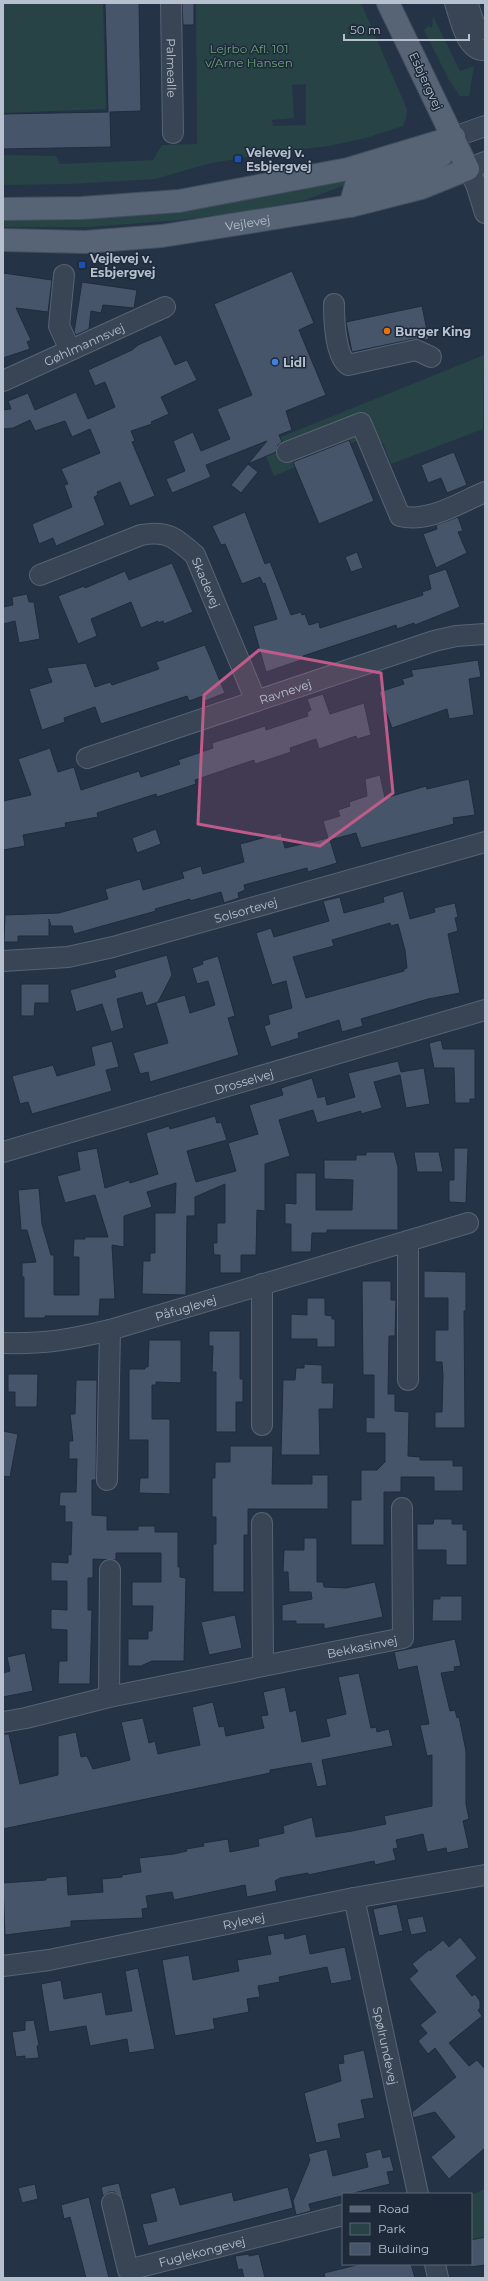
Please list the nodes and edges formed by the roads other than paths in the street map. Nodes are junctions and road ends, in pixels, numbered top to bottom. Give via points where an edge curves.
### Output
1 (171, 3) edge
2 (388, 3) edge
3 (455, 3) edge
4 (467, 3) edge
5 (485, 29) edge
6 (485, 50) edge
7 (485, 126) edge
8 (174, 133) dead end
9 (454, 137) junction
10 (477, 166) edge
11 (350, 206) junction
12 (3, 209) edge
13 (485, 213) edge
14 (3, 240) edge
15 (64, 275) dead end
16 (334, 304) dead end
17 (165, 307) dead end
18 (70, 350) junction
19 (431, 357) dead end
20 (3, 381) edge
21 (287, 452) dead end
22 (485, 492) edge
23 (40, 575) dead end
24 (485, 634) edge
25 (256, 701) junction
26 (87, 758) dead end
27 (485, 842) edge
28 (3, 961) edge
29 (485, 1010) edge
30 (3, 1152) edge
31 (468, 1223) dead end
32 (408, 1241) junction
33 (262, 1284) junction
34 (110, 1330) junction
35 (3, 1343) edge
36 (408, 1380) dead end
37 (262, 1425) dead end
38 (107, 1480) dead end
39 (402, 1508) dead end
40 (262, 1523) dead end
41 (110, 1570) dead end
42 (263, 1665) junction
43 (109, 1697) junction
44 (3, 1722) edge
45 (485, 1875) edge
46 (354, 1898) junction
47 (3, 1966) edge
48 (418, 2193) edge
49 (112, 2203) dead end
50 (342, 2215) edge
51 (435, 2265) edge
52 (438, 2278) edge

1 - 8 street, Palmealle
2 - 9 main road, Esbjergvej
3 - 6 street via 473,46 480,51
4 - 5 street via 474,23 479,30
7 - 9 street
9 - 10 main road, Esbjergvej
9 - 11 main road via 441,156 425,165 356,185
9 - 12 main road via 348,169 179,201 82,208
10 - 11 main road, Vejlevej via 421,188
10 - 13 street via 476,184
11 - 14 main road, Vejlevej via 162,236 85,242
15 - 18 street via 59,326
16 - 19 street via 335,327 341,357 348,365 416,350
17 - 18 street, Gøhlmannsvej
18 - 20 street, Gøhlmannsvej
21 - 22 street via 361,422 400,516 410,519 424,518
23 - 25 street, Skadevej via 140,535 154,532 178,540 195,556
24 - 25 street, Ravnevej via 434,641
25 - 26 street, Ravnevej
27 - 28 street, Solsortevej via 113,947 68,957
29 - 30 street, Drosselvej
31 - 32 street, Påfuglevej
32 - 33 street, Påfuglevej
32 - 36 street
33 - 34 street, Påfuglevej
33 - 37 street
34 - 35 street, Påfuglevej via 66,1341 40,1344
34 - 38 street
39 - 42 street, Bekkasinvej via 403,1638
40 - 42 street
41 - 43 street
42 - 43 street, Bekkasinvej
43 - 44 street, Bekkasinvej
45 - 46 street, Rylevej
46 - 47 street, Rylevej via 49,1960
46 - 48 street, Spølrundevej
49 - 50 street, Fuglekongevej via 128,2270
51 - 52 street

